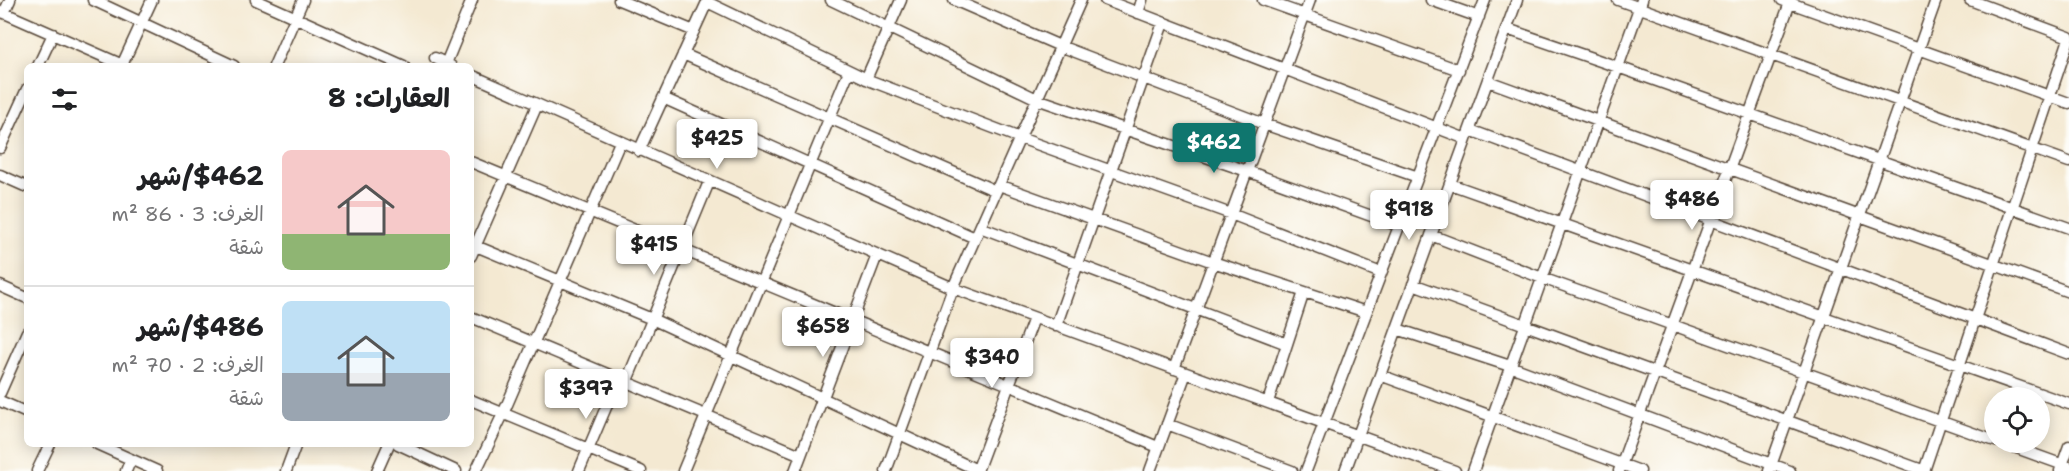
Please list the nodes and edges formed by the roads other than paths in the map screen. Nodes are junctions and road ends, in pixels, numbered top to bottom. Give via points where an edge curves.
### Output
1 (10, 0) edge
2 (93, 0) edge
3 (152, 0) edge
4 (256, 0) edge
5 (303, 0) edge
6 (472, 0) edge
7 (619, 0) edge
8 (831, 0) edge
9 (901, 0) edge
10 (954, 0) edge
11 (1081, 0) edge
12 (1105, 0) edge
13 (1142, 0) edge
14 (1263, 0) edge
15 (1310, 0) edge
16 (1431, 0) edge
17 (1485, 0) edge
18 (1517, 0) edge
19 (1618, 0) edge
20 (1936, 0) edge
21 (1970, 0) edge
22 (708, 1) edge
23 (1788, 1) edge
24 (1640, 4) edge
25 (2, 12) edge
26 (1138, 13) junction
27 (1304, 15) junction
28 (1479, 17) junction
29 (295, 18) junction
30 (141, 23) junction
31 (1163, 23) junction
32 (889, 28) junction
33 (1507, 29) junction
34 (694, 31) junction
35 (52, 34) junction
36 (2069, 38) edge
37 (1060, 46) junction
38 (1918, 49) junction
39 (683, 54) junction
40 (1771, 55) junction
41 (435, 58) dead end
42 (39, 63) edge
43 (116, 63) edge
44 (124, 63) edge
45 (228, 63) edge
46 (275, 63) edge
47 (397, 63) edge
48 (444, 63) edge
49 (449, 63) edge
50 (1618, 67) junction
51 (1284, 70) junction
52 (1459, 70) junction
53 (849, 71) junction
54 (474, 76) edge
55 (1143, 78) junction
56 (866, 79) junction
57 (1488, 81) junction
58 (24, 96) edge
59 (2050, 96) junction
60 (663, 98) junction
61 (1037, 99) junction
62 (1900, 101) junction
63 (2069, 103) edge
64 (537, 105) junction
65 (1749, 114) junction
66 (830, 118) junction
67 (1598, 120) junction
68 (1264, 124) junction
69 (1436, 128) junction
70 (1125, 129) junction
71 (1468, 134) junction
72 (1020, 138) junction
73 (620, 142) junction
74 (0, 148) edge
75 (2032, 149) junction
76 (639, 151) junction
77 (1879, 160) junction
78 (2069, 162) edge
79 (474, 163) edge
80 (810, 164) junction
81 (1730, 168) junction
82 (1111, 171) junction
83 (1247, 171) junction
84 (1580, 171) junction
85 (0, 175) edge
86 (506, 176) junction
87 (1418, 177) junction
88 (709, 182) junction
89 (1450, 184) junction
90 (24, 186) edge
91 (997, 188) junction
92 (2012, 208) junction
93 (590, 211) junction
94 (1231, 214) junction
95 (1859, 215) junction
96 (789, 216) junction
97 (1094, 219) junction
98 (1711, 220) junction
99 (1561, 224) junction
100 (1399, 226) junction
101 (980, 227) junction
102 (2069, 228) edge
103 (1431, 235) junction
104 (975, 238) junction
105 (474, 244) edge
106 (474, 249) edge
107 (681, 249) junction
108 (877, 255) junction
109 (1213, 262) junction
110 (1078, 264) junction
111 (1993, 264) junction
112 (1841, 268) junction
113 (1692, 270) junction
114 (1381, 273) junction
115 (1542, 278) junction
116 (560, 281) junction
117 (761, 282) junction
118 (1413, 284) junction
119 (0, 286) edge
120 (953, 288) junction
121 (1304, 292) junction
122 (2069, 292) edge
123 (24, 297) edge
124 (1196, 308) junction
125 (1366, 312) junction
126 (1824, 317) junction
127 (474, 318) edge
128 (1034, 318) junction
129 (652, 319) junction
130 (1975, 319) junction
131 (852, 320) junction
132 (1672, 325) junction
133 (1056, 326) junction
134 (1525, 326) junction
135 (1397, 329) junction
136 (24, 339) edge
137 (533, 344) junction
138 (1287, 344) junction
139 (930, 352) junction
140 (2069, 354) edge
141 (731, 356) junction
142 (1959, 365) junction
143 (1510, 366) junction
144 (1174, 369) junction
145 (1804, 372) junction
146 (1186, 373) junction
147 (1655, 373) junction
148 (1380, 375) junction
149 (622, 381) junction
150 (1009, 385) junction
151 (0, 393) edge
152 (823, 398) junction
153 (0, 400) edge
154 (474, 401) edge
155 (1268, 402) junction
156 (2069, 404) edge
157 (24, 412) edge
158 (503, 414) junction
159 (1640, 414) junction
160 (706, 416) junction
161 (1492, 416) junction
162 (1787, 421) junction
163 (1940, 421) junction
164 (1324, 423) junction
165 (1167, 424) junction
166 (900, 434) junction
167 (1358, 435) junction
168 (1984, 437) edge
169 (2069, 446) edge
170 (49, 447) edge
171 (104, 447) edge
172 (295, 447) edge
173 (388, 447) edge
174 (404, 447) edge
175 (1158, 447) junction
176 (589, 449) junction
177 (2027, 453) edge
178 (801, 455) junction
179 (131, 459) junction
180 (1620, 467) edge
181 (1770, 467) edge
182 (2064, 468) edge
183 (977, 470) edge
184 (37, 471) edge
185 (126, 471) edge
186 (157, 471) edge
187 (286, 471) edge
188 (377, 471) edge
189 (456, 471) edge
190 (476, 471) edge
191 (579, 471) edge
192 (642, 471) edge
193 (683, 471) edge
194 (795, 471) edge
195 (886, 471) edge
196 (1150, 471) edge
197 (1292, 471) edge
198 (1306, 471) edge
199 (1345, 471) edge
200 (1455, 471) edge
201 (1473, 471) edge
202 (1640, 471) edge
203 (1790, 471) edge
204 (1924, 471) edge

1 - 25 street
2 - 30 street
3 - 30 street
4 - 29 street
5 - 29 street
6 - 49 street
7 - 34 street
8 - 32 street
9 - 32 street
10 - 37 street
11 - 37 street
12 - 26 street
13 - 26 street
14 - 27 street
15 - 27 street
16 - 28 street
17 - 28 street
18 - 33 street
19 - 24 street
20 - 38 street
21 - 36 street
22 - 34 street
22 - 53 street
23 - 38 street
23 - 40 street
24 - 40 street
24 - 50 street
25 - 35 street
26 - 31 street
27 - 51 street
27 - 52 street
28 - 52 street
29 - 46 street
29 - 47 street
30 - 44 street
30 - 45 street
31 - 51 street
31 - 55 street
32 - 56 street
32 - 61 street
33 - 50 street
33 - 57 street
34 - 39 street
35 - 42 street
35 - 43 street
36 - 59 street
37 - 55 street
37 - 61 street
38 - 59 street
38 - 62 street
39 - 60 street
39 - 66 street
40 - 62 street
40 - 65 street
41 - 48 street
50 - 65 street
50 - 67 street
51 - 68 street
51 - 69 street
52 - 69 street
53 - 56 street
53 - 66 street
54 - 64 street
55 - 68 street
55 - 70 street
56 - 72 street
57 - 67 street
57 - 71 street
58 - 74 street
59 - 63 street
59 - 75 street
60 - 76 street
60 - 80 street
61 - 70 street
61 - 72 street
62 - 75 street
62 - 77 street
64 - 73 street
64 - 86 street
65 - 77 street
65 - 81 street
66 - 80 street
66 - 91 street
67 - 81 street
67 - 84 street
68 - 83 street
68 - 87 street
69 - 71 street
69 - 87 street
70 - 82 street
70 - 83 street
71 - 84 street
71 - 89 street
72 - 82 street
72 - 91 street
73 - 76 street
73 - 93 street
75 - 78 street
75 - 92 street
76 - 88 street
77 - 92 street
77 - 95 street
79 - 86 street
80 - 96 street
80 - 104 street
81 - 95 street
81 - 98 street
82 - 94 street
82 - 97 street
83 - 94 street
83 - 100 street
84 - 98 street
84 - 99 street
85 - 90 street
86 - 93 street
86 - 105 street
87 - 100 street
88 - 96 street
88 - 107 street
89 - 99 street
89 - 103 street
91 - 97 street
91 - 101 street
92 - 102 street
92 - 111 street
93 - 107 street
93 - 116 street
94 - 109 street
94 - 114 street
95 - 111 street
95 - 112 street
96 - 108 street
96 - 117 street
97 - 109 street
97 - 110 street
98 - 112 street
98 - 113 street
99 - 113 street
99 - 115 street
100 - 114 street
101 - 104 street
101 - 110 street
103 - 115 street
103 - 118 street
104 - 120 street
106 - 116 street
107 - 117 street
107 - 129 street
108 - 120 street
108 - 131 street
109 - 121 street
109 - 124 street
110 - 124 street
110 - 133 street
111 - 122 street
111 - 130 street
112 - 126 street
112 - 130 street
113 - 126 street
113 - 132 street
114 - 125 street
115 - 132 street
115 - 134 street
116 - 129 street
116 - 137 street
117 - 131 street
117 - 141 street
118 - 134 street
118 - 135 street
119 - 123 street
120 - 128 street
120 - 139 street
121 - 125 street
121 - 138 street
124 - 138 street
124 - 144 street
125 - 164 street
126 - 142 street
126 - 145 street
127 - 137 street
128 - 133 street
128 - 150 street
129 - 141 street
129 - 149 street
130 - 140 street
130 - 142 street
131 - 139 street
131 - 152 street
132 - 145 street
132 - 147 street
133 - 144 street
134 - 143 street
134 - 147 street
135 - 143 street
135 - 148 street
136 - 151 street
137 - 149 street
137 - 158 street
138 - 155 street
139 - 150 street
139 - 166 street
141 - 152 street
141 - 160 street
142 - 156 street
142 - 163 street
143 - 159 street
143 - 161 street
144 - 146 street
145 - 162 street
145 - 163 street
146 - 155 street
146 - 165 street
147 - 159 street
147 - 162 street
148 - 161 street
148 - 167 street
149 - 160 street
149 - 176 street
150 - 175 street
150 - 183 street
152 - 166 street
152 - 178 street
153 - 157 street
154 - 158 street
155 - 164 street
158 - 176 street
158 - 190 street
159 - 180 street
159 - 181 street
160 - 178 street
160 - 193 street
161 - 180 street
161 - 201 street
162 - 181 street
162 - 204 street
163 - 168 street
163 - 204 street
164 - 167 street
164 - 198 street
165 - 175 street
165 - 197 street
166 - 183 street
166 - 195 street
167 - 199 street
167 - 200 street
169 - 182 street
170 - 184 street
171 - 179 street
172 - 187 street
173 - 188 street
174 - 189 street
175 - 196 street
176 - 191 street
176 - 192 street
177 - 182 street
178 - 194 street
179 - 185 street
179 - 186 street
180 - 202 street
181 - 203 street

